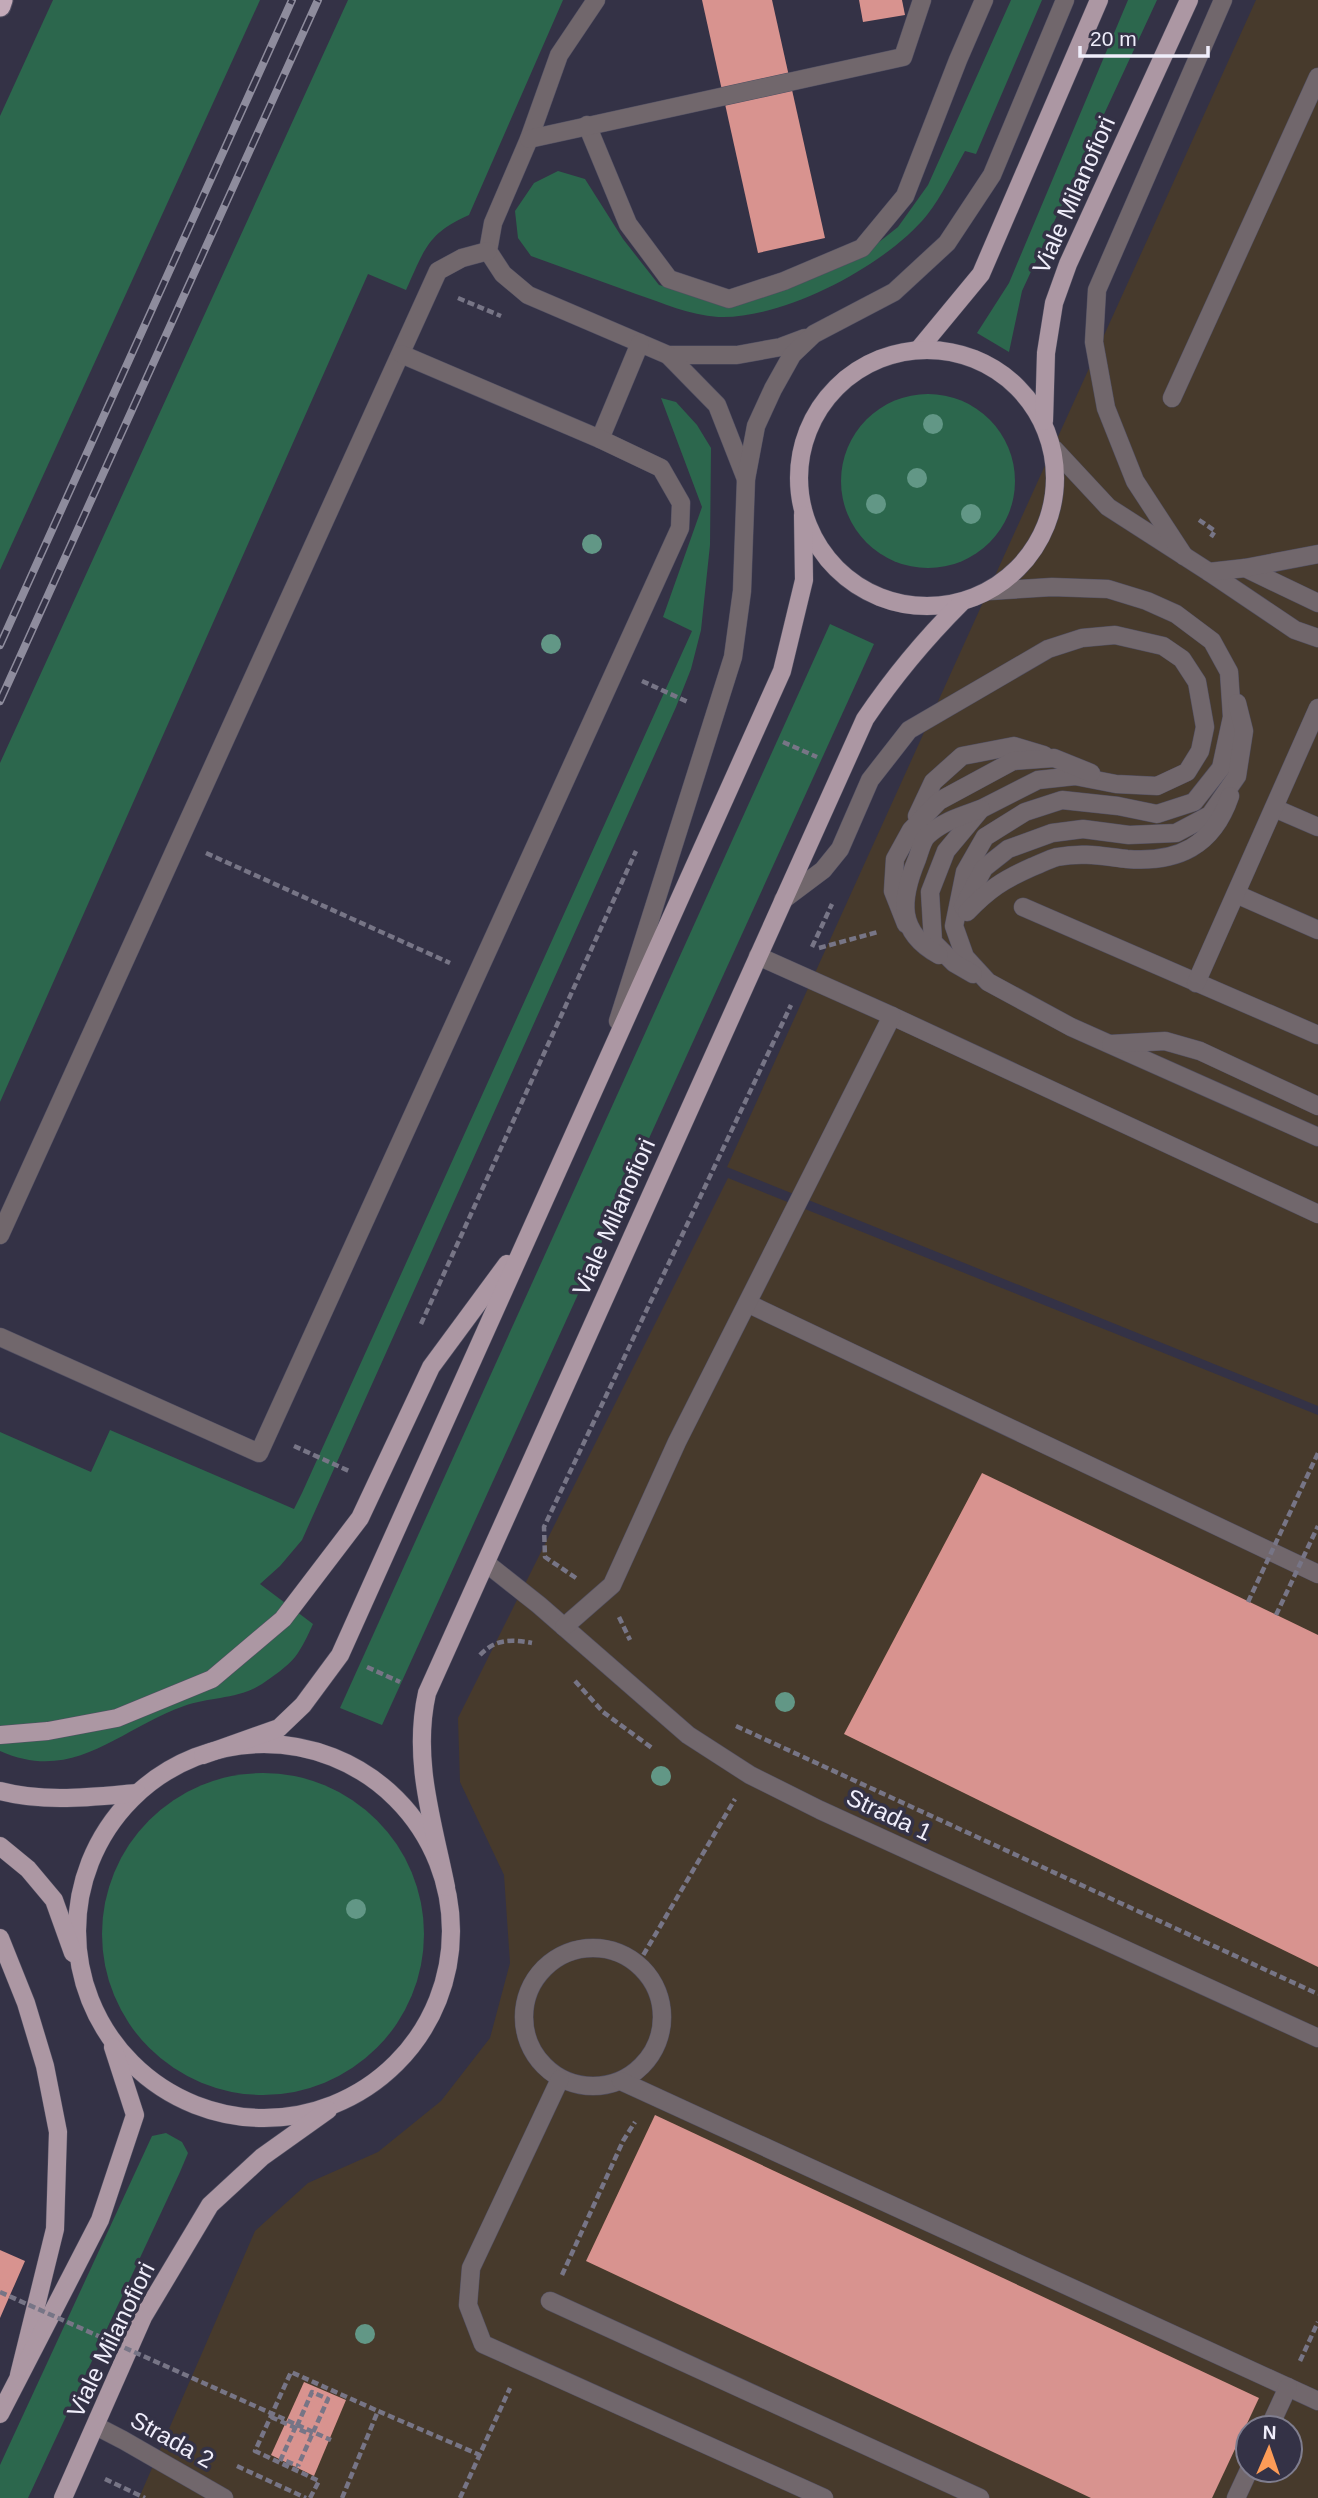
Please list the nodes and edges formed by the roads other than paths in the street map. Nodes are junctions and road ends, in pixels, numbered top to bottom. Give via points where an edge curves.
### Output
1 (2, 0) edge
2 (596, 0) edge
3 (922, 0) edge
4 (984, 0) edge
5 (1065, 0) edge
6 (1099, 0) edge
7 (1189, 0) edge
8 (1223, 0) edge
9 (0, 6) edge
10 (1318, 77) edge
11 (587, 125) junction
12 (529, 139) junction
13 (488, 251) junction
14 (814, 334) junction
15 (640, 343) junction
16 (919, 349) junction
17 (401, 354) junction
18 (668, 355) junction
19 (1172, 398) dead end
20 (1044, 421) junction
21 (600, 439) junction
22 (1054, 449) junction
23 (746, 479) junction
24 (803, 515) junction
25 (1318, 554) edge
26 (1294, 558) junction
27 (1197, 564) junction
28 (1245, 568) junction
29 (1318, 571) edge
30 (989, 591) junction
31 (961, 603) junction
32 (1318, 603) edge
33 (1318, 638) edge
34 (1229, 672) junction
35 (1318, 708) edge
36 (1054, 758) junction
37 (1237, 776) junction
38 (1116, 784) junction
39 (1274, 808) junction
40 (981, 809) junction
41 (1318, 827) edge
42 (911, 830) junction
43 (1236, 894) junction
44 (783, 900) junction
45 (1023, 906) dead end
46 (906, 924) junction
47 (954, 926) junction
48 (1318, 930) edge
49 (758, 956) junction
50 (954, 963) junction
51 (988, 982) junction
52 (1196, 983) junction
53 (892, 1016) junction
54 (1318, 1035) edge
55 (1108, 1044) junction
56 (602, 1073) junction
57 (1318, 1106) edge
58 (1318, 1137) edge
59 (1318, 1214) edge
60 (0, 1235) edge
61 (528, 1236) junction
62 (749, 1304) junction
63 (0, 1337) edge
64 (486, 1563) junction
65 (1318, 1574) edge
66 (564, 1628) junction
67 (0, 1735) edge
68 (203, 1755) junction
69 (0, 1791) edge
70 (137, 1793) junction
71 (0, 1846) edge
72 (446, 1888) junction
73 (0, 1938) edge
74 (83, 1982) junction
75 (1318, 2038) edge
76 (111, 2040) junction
77 (560, 2078) junction
78 (621, 2081) junction
79 (340, 2102) junction
80 (550, 2301) dead end
81 (19, 2375) junction
82 (1288, 2387) junction
83 (1318, 2401) edge
84 (0, 2414) edge
85 (1275, 2414) edge
86 (96, 2427) junction
87 (63, 2498) edge
88 (224, 2498) edge
89 (824, 2498) edge
90 (980, 2498) edge

1 - 9 highway
2 - 12 street via 559,55
3 - 11 street via 903,57
4 - 11 street via 905,196 863,248 729,299 669,279 628,224
5 - 14 street via 992,175 947,243 894,292
6 - 16 main road via 981,274
7 - 20 main road, Viale Milanofiori via 1054,303 1046,353
8 - 27 street via 1097,290 1094,342 1106,408 1135,481
10 - 19 street
11 - 12 street
12 - 13 street via 493,223
13 - 15 street via 503,274 528,295
13 - 17 street via 438,271
14 - 18 street via 781,347 737,355
14 - 23 street via 792,355 773,389 756,426
15 - 18 street
15 - 21 street
16 - 20 main road via 969,356 1013,381
16 - 24 main road via 874,360 836,386 809,424 797,469
17 - 21 street
17 - 60 street
18 - 23 street via 717,405
20 - 22 main road
21 - 63 street via 661,468 681,503 680,528 259,1453
22 - 27 street via 1108,507
22 - 30 main road via 1056,491 1046,531 1022,566
23 - 56 street via 742,591 733,657
24 - 31 main road via 820,551 847,580 882,600 921,607
24 - 56 main road via 804,580 782,671
25 - 26 street
26 - 28 street
26 - 29 street
27 - 28 street
27 - 33 street via 1295,631
28 - 32 street
30 - 31 main road
30 - 34 street via 1108,589 1147,601 1176,614 1212,641
31 - 44 main road, Viale Milanofiori via 923,641 865,719
34 - 37 street via 1244,731
34 - 47 street via 1232,717 1221,768 1194,802 1157,814 1062,800 1025,812 985,837 965,872
35 - 39 street
36 - 38 street
36 - 42 street via 1013,761 939,801
36 - 42 street via 1014,746 962,756 933,782
37 - 47 street via 1223,818 1201,844 1166,859 1088,853 1055,858 1001,881
37 - 47 street via 1210,815 1175,833 1129,835 1083,829 1052,833 1007,849 984,868
38 - 40 street via 1075,776 1038,780
38 - 44 street via 1157,786 1187,772 1200,751 1205,727 1197,682 1182,659 1163,646 1115,635 1082,638 1048,649 909,730 870,780 840,849 823,870
39 - 41 street
39 - 43 street
40 - 46 street via 948,820 925,837 907,883
40 - 50 street via 946,851 930,892 933,942
42 - 46 street via 895,859 893,891
43 - 48 street
43 - 52 street
44 - 49 main road, Viale Milanofiori
45 - 52 street
46 - 50 street via 923,946
47 - 51 street via 964,957
49 - 53 street
49 - 64 main road, Viale Milanofiori
50 - 51 street
51 - 55 street
52 - 54 street
53 - 59 street
53 - 62 street
55 - 57 street via 1165,1041 1200,1051
55 - 58 street
56 - 61 main road
61 - 67 main road via 431,1367 360,1518 284,1619 212,1679 117,1718
61 - 68 main road via 340,1655 303,1705 279,1728
62 - 65 street
62 - 66 street via 677,1442 612,1585
64 - 66 street, Strada 1
64 - 72 main road, Viale Milanofiori via 427,1693 422,1715 423,1777
66 - 75 street, Strada 1 via 688,1735 750,1775
68 - 70 main road via 165,1772
68 - 72 main road via 272,1744 301,1748 352,1766 405,1808 434,1854
69 - 70 main road via 33,1799
70 - 74 main road via 108,1827 89,1864 80,1896 77,1940
71 - 74 main road via 54,1899
72 - 79 main road via 451,1940 446,1978 434,2011 393,2067
73 - 81 main road via 45,2066 58,2132 55,2229
74 - 76 main road
76 - 79 main road via 140,2072 202,2108 263,2118
76 - 81 main road via 135,2115 100,2220
77 - 78 street via 580,2086
77 - 78 street via 542,2064 529,2045 523,2022 526,1999 535,1978 551,1961 572,1951 595,1948 618,1952 638,1964 653,1982 661,2004 662,2026 655,2049 641,2067
77 - 89 street via 471,2268 468,2305 483,2344
78 - 82 street
79 - 86 main road, Viale Milanofiori via 262,2157 210,2205 143,2317
80 - 90 street
81 - 84 main road
82 - 83 street
82 - 85 street
86 - 87 main road, Viale Milanofiori
86 - 88 street, Strada 2

